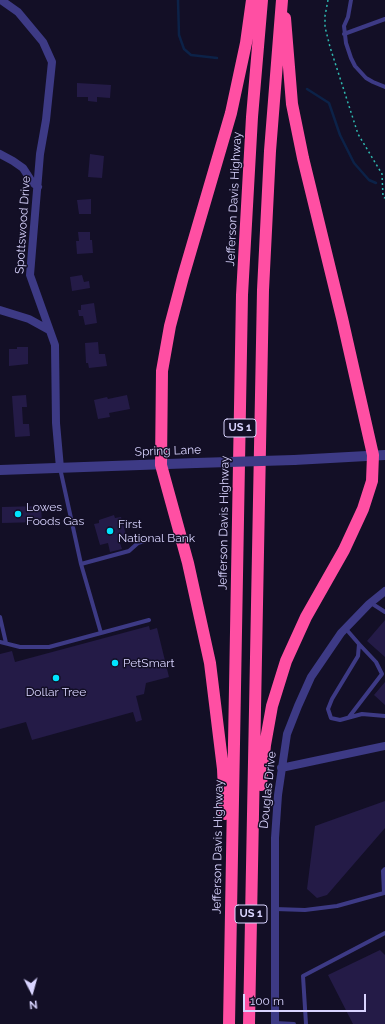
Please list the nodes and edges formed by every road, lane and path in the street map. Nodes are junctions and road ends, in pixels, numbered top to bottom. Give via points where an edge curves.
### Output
1 (1, 0) edge
2 (252, 0) edge
3 (262, 0) edge
4 (283, 0) edge
5 (328, 0) edge
6 (350, 0) edge
7 (385, 19) edge
8 (344, 34) junction
9 (385, 87) edge
10 (0, 154) edge
11 (38, 187) junction
12 (385, 198) edge
13 (0, 310) edge
14 (49, 330) junction
15 (385, 455) edge
16 (373, 456) junction
17 (161, 465) junction
18 (60, 468) junction
19 (0, 470) edge
20 (147, 540) dead end
21 (81, 564) junction
22 (385, 591) edge
23 (371, 603) junction
24 (385, 612) edge
25 (0, 617) edge
26 (150, 620) dead end
27 (345, 628) junction
28 (101, 632) junction
29 (0, 642) edge
30 (6, 643) junction
31 (359, 644) junction
32 (385, 716) edge
33 (349, 717) junction
34 (385, 746) edge
35 (281, 768) junction
36 (253, 805) junction
37 (232, 856) junction
38 (385, 869) edge
39 (384, 893) edge
40 (276, 909) junction
41 (385, 933) edge
42 (275, 1023) edge
43 (229, 1024) edge
44 (249, 1024) edge
45 (294, 1024) edge
46 (306, 1024) edge

1 - 11 street, Spottswood Drive via 18,12 43,42 52,62
2 - 17 highway via 231,113 170,326 162,371
3 - 37 highway, Jefferson Davis Highway / US 1 via 252,117 242,295
4 - 16 highway via 288,34 292,104
4 - 36 highway, US 1 via 265,231
5 - 12 path via 325,27 330,47 358,134 382,174
6 - 8 lane
7 - 8 lane
8 - 9 lane via 355,66 366,78
10 - 11 street via 23,168
11 - 14 street, Spottswood Drive via 30,275
13 - 14 street via 29,319
14 - 18 street, Spottswood Drive via 55,345 56,423
15 - 16 street, Spring Lane
16 - 17 street, Spring Lane, bridge
16 - 36 highway via 372,481 363,509 344,550 306,617 286,661 272,706 260,786
17 - 18 street, Spring Lane
17 - 37 highway via 188,563 210,663
18 - 19 street, Spring Lane
18 - 21 lane
20 - 21 lane via 128,551
21 - 28 lane
22 - 23 street, Douglas Drive
23 - 24 lane
23 - 27 street, Douglas Drive
25 - 30 lane
26 - 28 lane
27 - 31 lane
27 - 35 street, Douglas Drive via 311,677 287,734
28 - 30 lane via 49,647 20,647
29 - 30 lane
31 - 33 lane via 376,662 382,674
31 - 33 lane via 358,656 328,709 331,718 340,720
32 - 33 lane via 362,714
34 - 35 street
35 - 40 street, Douglas Drive via 275,838
36 - 44 highway, US 1
37 - 43 highway, Jefferson Davis Highway / US 1
38 - 39 lane
39 - 40 lane via 337,906 305,910
40 - 42 street, Douglas Drive
41 - 46 lane via 303,976
42 - 45 lane

